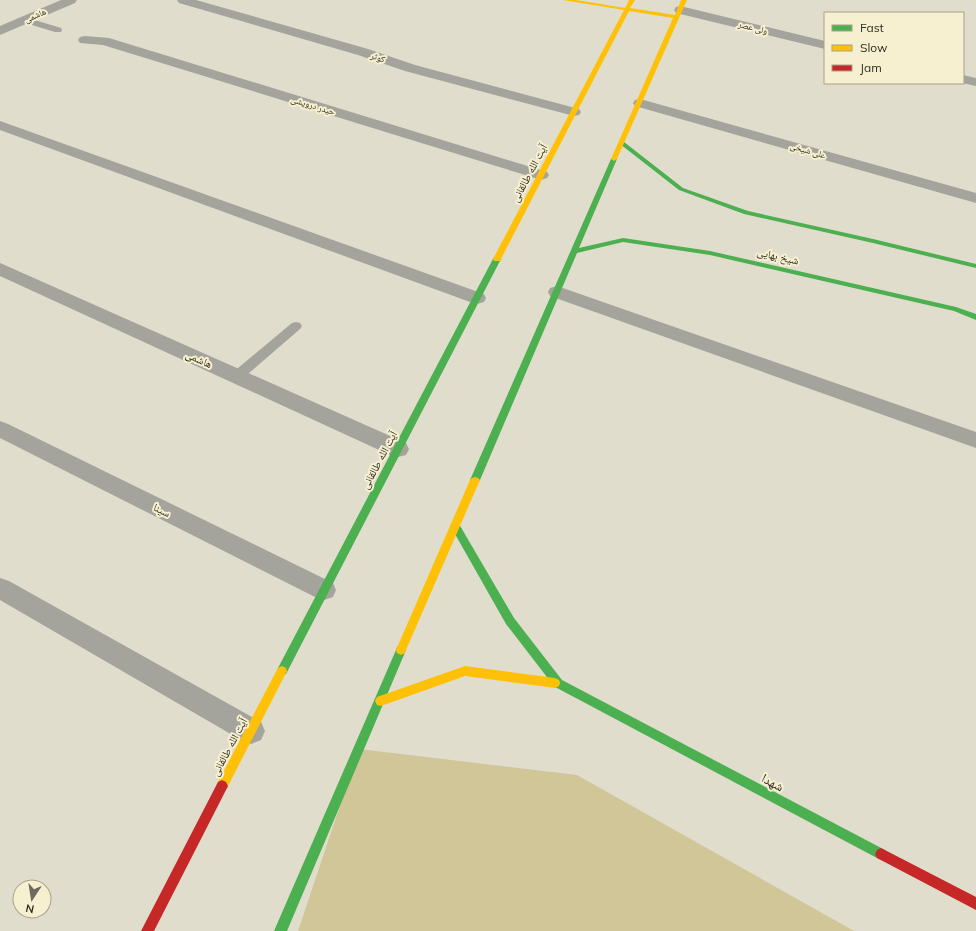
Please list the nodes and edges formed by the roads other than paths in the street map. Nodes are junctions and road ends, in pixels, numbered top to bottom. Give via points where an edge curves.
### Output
1 (71, 0) edge
2 (183, 0) edge
3 (566, 0) edge
4 (632, 0) edge
5 (680, 9) edge
6 (627, 10) junction
7 (25, 20) junction
8 (58, 30) dead end
9 (0, 31) edge
10 (85, 40) dead end
11 (824, 45) edge
12 (964, 79) edge
13 (976, 82) edge
14 (640, 103) junction
15 (574, 112) junction
16 (0, 125) edge
17 (622, 143) junction
18 (541, 175) junction
19 (976, 198) edge
20 (573, 252) junction
21 (976, 266) edge
22 (0, 269) edge
23 (557, 292) junction
24 (477, 298) junction
25 (976, 317) edge
26 (296, 326) dead end
27 (237, 376) junction
28 (0, 429) edge
29 (976, 440) edge
30 (398, 449) junction
31 (456, 527) junction
32 (0, 588) edge
33 (324, 590) junction
34 (558, 683) junction
35 (381, 701) junction
36 (251, 731) junction
37 (976, 904) edge
38 (147, 931) edge
39 (280, 931) edge

1 - 7 street, هاشمی
2 - 15 street, کوثر via 410,68
3 - 6 main road
4 - 6 main road, آیت الله طالقانی
5 - 6 main road
5 - 11 street, ولی عصر
5 - 14 main road
6 - 15 main road, آیت الله طالقانی
7 - 8 lane
7 - 9 street, هاشمی
10 - 18 street, حیدر درویشی via 104,41
12 - 13 street
14 - 17 main road
14 - 19 street, علی شیخی
15 - 18 main road, آیت الله طالقانی
16 - 24 street
17 - 20 main road
17 - 21 main road via 681,189 746,213 873,240
18 - 24 main road, آیت الله طالقانی
20 - 23 main road
20 - 25 main road, شیخ بهایی via 623,240 710,253 956,308
22 - 27 street, هاشمی
23 - 29 street
23 - 31 main road
24 - 30 main road, آیت الله طالقانی
26 - 27 lane
27 - 30 street, هاشمی
28 - 33 street, سینا
30 - 33 main road, آیت الله طالقانی
31 - 34 main road via 510,621
31 - 35 main road
32 - 36 street
33 - 36 main road, آیت الله طالقانی
34 - 35 main road via 466,671
34 - 37 main road, شهدا
35 - 39 main road
36 - 38 main road, آیت الله طالقانی

